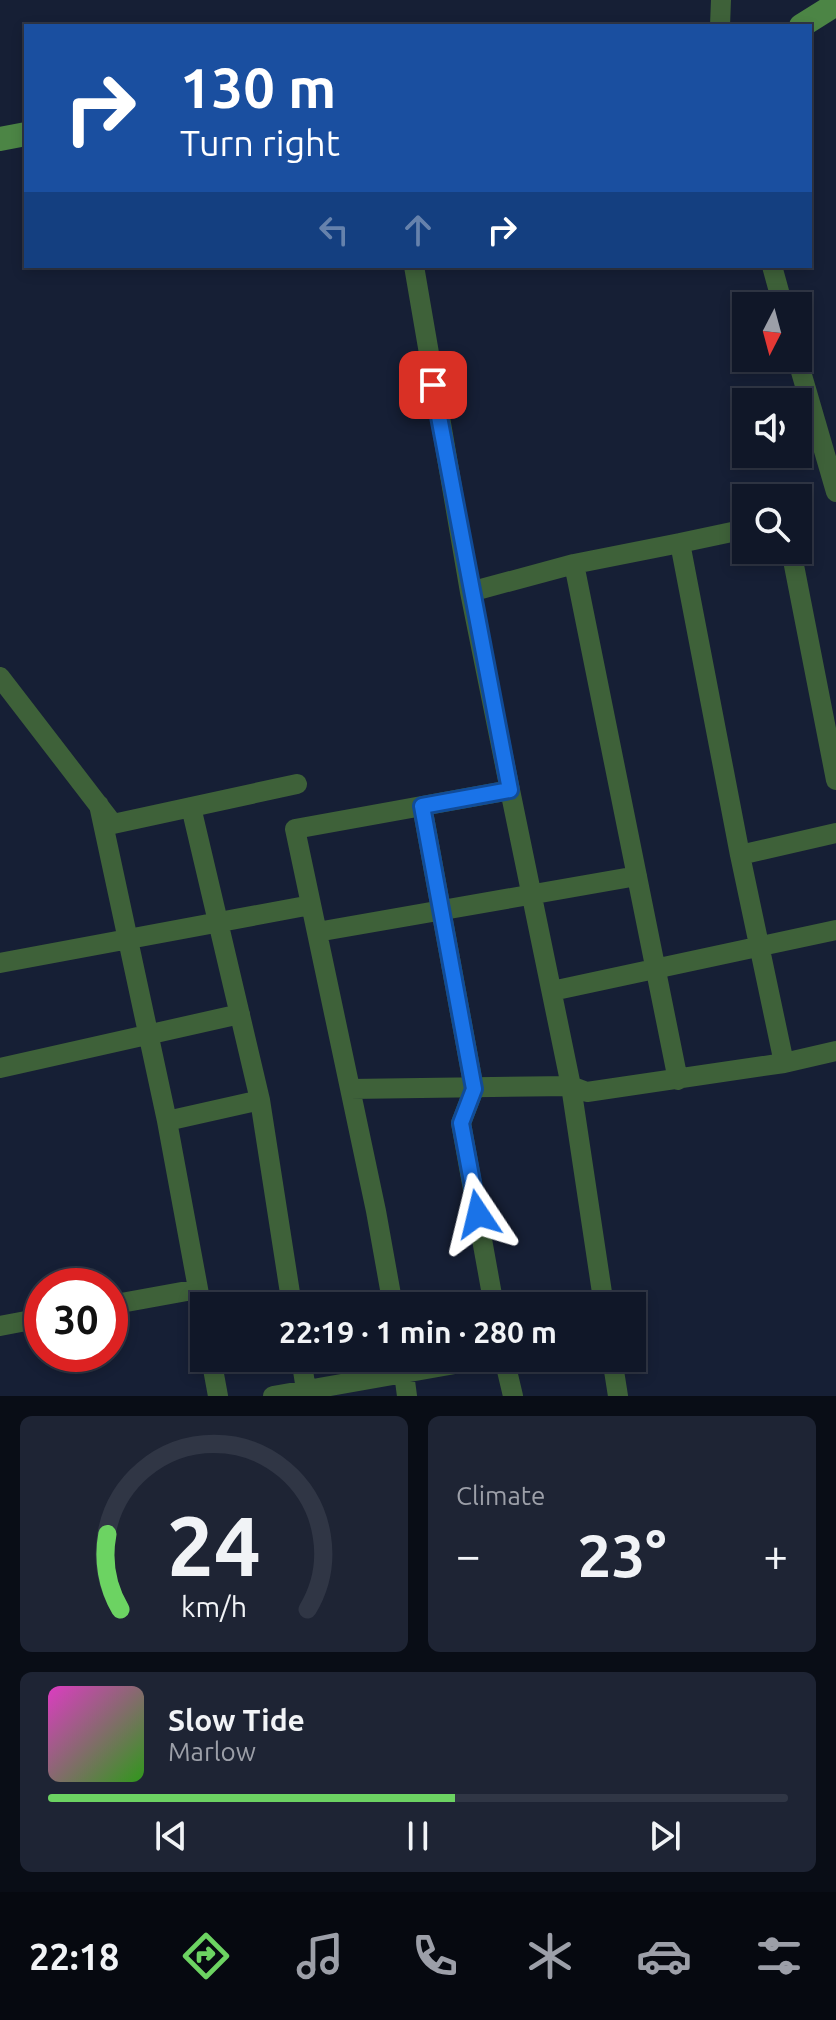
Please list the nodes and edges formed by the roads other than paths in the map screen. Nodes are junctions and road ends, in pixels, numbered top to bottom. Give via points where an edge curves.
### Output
1 (721, 0) edge
2 (836, 4) edge
3 (720, 24) edge
4 (804, 24) edge
5 (24, 134) edge
6 (0, 139) edge
7 (414, 268) edge
8 (773, 268) edge
9 (779, 292) edge
10 (801, 372) edge
11 (836, 492) edge
12 (732, 532) edge
13 (680, 543) junction
14 (574, 564) junction
15 (794, 564) edge
16 (470, 592) junction
17 (0, 677) edge
18 (836, 780) edge
19 (297, 784) dead end
20 (510, 790) junction
21 (99, 805) junction
22 (422, 806) junction
23 (191, 807) junction
24 (836, 833) edge
25 (740, 855) junction
26 (637, 876) junction
27 (533, 894) junction
28 (311, 905) junction
29 (441, 910) junction
30 (219, 923) junction
31 (836, 930) edge
32 (317, 932) junction
33 (128, 941) junction
34 (760, 948) junction
35 (0, 963) edge
36 (656, 970) junction
37 (552, 991) junction
38 (240, 1014) junction
39 (148, 1035) junction
40 (836, 1051) edge
41 (784, 1063) junction
42 (0, 1068) edge
43 (678, 1080) junction
44 (571, 1086) junction
45 (350, 1089) junction
46 (474, 1089) junction
47 (260, 1100) junction
48 (167, 1121) junction
49 (198, 1289) junction
50 (199, 1292) edge
51 (290, 1292) edge
52 (390, 1292) edge
53 (491, 1292) edge
54 (602, 1292) edge
55 (128, 1302) edge
56 (24, 1321) edge
57 (0, 1326) edge
58 (214, 1372) edge
59 (303, 1372) edge
60 (379, 1372) edge
61 (404, 1372) edge
62 (507, 1372) edge
63 (614, 1372) edge
64 (306, 1393) edge
65 (218, 1396) edge
66 (273, 1396) edge
67 (407, 1396) edge
68 (513, 1396) edge
69 (618, 1396) edge

1 - 3 street
2 - 4 street
5 - 6 street
7 - 16 street
8 - 9 street
10 - 11 street
12 - 13 street
13 - 14 street
13 - 25 street
14 - 16 street
14 - 26 street
15 - 18 street
16 - 20 street
17 - 21 street
19 - 23 street
20 - 22 street
20 - 27 street
21 - 23 street via 113,824
21 - 33 street
22 - 28 street via 295,829
22 - 29 street
23 - 30 street
24 - 25 street
25 - 34 street
26 - 27 street
26 - 36 street
27 - 29 street
27 - 37 street
28 - 30 street
28 - 32 street
29 - 32 street
29 - 46 street
30 - 33 street
30 - 38 street
31 - 34 street
32 - 45 street
33 - 35 street
33 - 39 street
34 - 36 street
34 - 41 street
36 - 37 street
36 - 43 street
37 - 44 street
38 - 39 street
38 - 47 street
39 - 42 street
39 - 48 street
40 - 41 street
41 - 43 street
43 - 44 street via 587,1092
44 - 46 street
44 - 54 street
45 - 46 street
45 - 52 street
46 - 53 street via 461,1123
47 - 48 street
47 - 51 street
48 - 49 street
49 - 50 street
49 - 55 street
56 - 57 street
58 - 65 street
59 - 64 street
60 - 64 street
61 - 67 street
62 - 68 street
63 - 69 street
64 - 66 street

